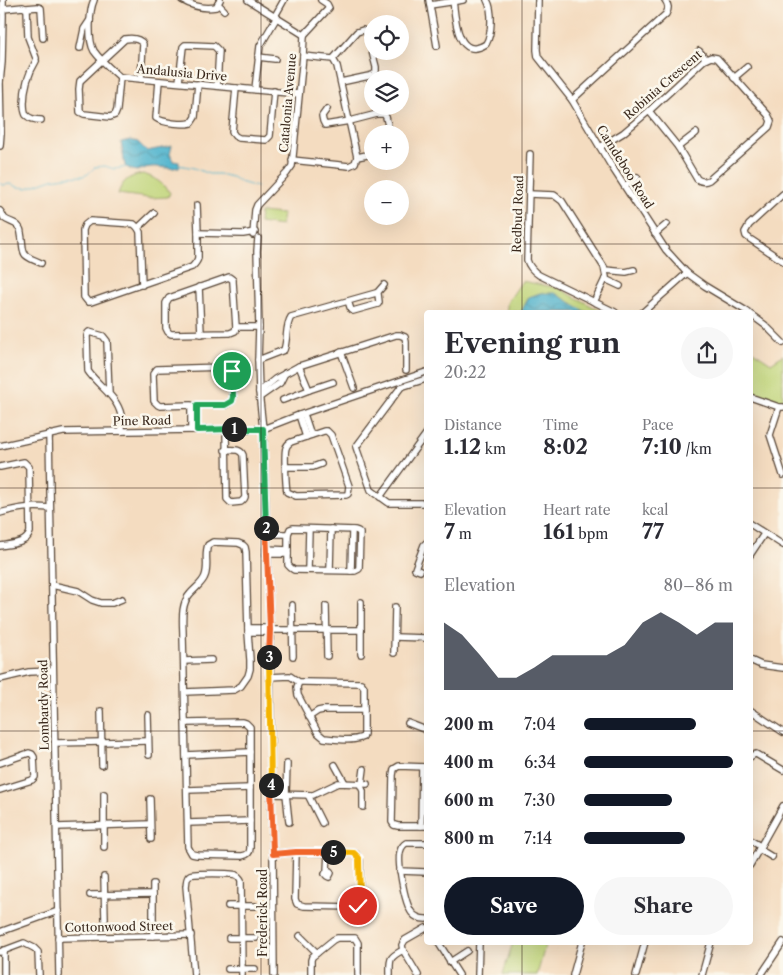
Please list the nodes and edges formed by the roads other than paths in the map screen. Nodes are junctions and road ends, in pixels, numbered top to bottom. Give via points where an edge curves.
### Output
1 (94, 0) edge
2 (182, 0) edge
3 (248, 0) edge
4 (284, 0) edge
5 (321, 0) edge
6 (463, 0) edge
7 (487, 0) edge
8 (538, 0) edge
9 (665, 0) edge
10 (453, 1) edge
11 (219, 2) edge
12 (430, 2) edge
13 (2, 8) edge
14 (26, 8) junction
15 (224, 10) dead end
16 (276, 17) junction
17 (90, 20) junction
18 (304, 36) junction
19 (43, 38) dead end
20 (437, 46) dead end
21 (80, 48) dead end
22 (699, 51) dead end
23 (303, 56) junction
24 (258, 57) junction
25 (275, 59) dead end
26 (333, 59) junction
27 (706, 59) junction
28 (102, 60) junction
29 (747, 67) dead end
30 (120, 77) junction
31 (734, 78) junction
32 (141, 79) junction
33 (159, 81) junction
34 (0, 82) edge
35 (179, 82) junction
36 (341, 82) junction
37 (198, 84) junction
38 (217, 86) junction
39 (236, 88) junction
40 (255, 90) junction
41 (274, 91) junction
42 (299, 94) junction
43 (572, 100) junction
44 (327, 109) dead end
45 (649, 111) junction
46 (41, 120) dead end
47 (350, 121) junction
48 (388, 125) edge
49 (696, 133) dead end
50 (0, 146) edge
51 (600, 147) junction
52 (678, 147) junction
53 (530, 154) dead end
54 (364, 156) edge
55 (357, 157) junction
56 (292, 160) junction
57 (638, 177) dead end
58 (625, 186) junction
59 (529, 194) junction
60 (783, 194) edge
61 (196, 205) dead end
62 (0, 211) edge
63 (154, 213) dead end
64 (667, 224) dead end
65 (138, 228) junction
66 (198, 234) junction
67 (655, 234) junction
68 (256, 236) junction
69 (783, 261) edge
70 (41, 263) dead end
71 (605, 270) junction
72 (634, 270) dead end
73 (687, 273) junction
74 (605, 279) junction
75 (142, 285) junction
76 (384, 285) dead end
77 (620, 286) dead end
78 (199, 287) junction
79 (377, 293) junction
80 (360, 298) junction
81 (348, 301) junction
82 (594, 302) junction
83 (363, 308) junction
84 (611, 310) edge
85 (646, 310) edge
86 (744, 310) edge
87 (753, 316) edge
88 (236, 327) junction
89 (259, 327) junction
90 (201, 334) junction
91 (783, 343) edge
92 (341, 352) junction
93 (258, 360) junction
94 (299, 366) junction
95 (406, 370) dead end
96 (424, 373) edge
97 (424, 380) edge
98 (333, 382) dead end
99 (354, 388) dead end
100 (309, 390) junction
101 (109, 394) junction
102 (260, 394) junction
103 (753, 398) edge
104 (283, 400) dead end
105 (194, 405) junction
106 (781, 407) edge
107 (301, 414) junction
108 (226, 429) junction
109 (263, 429) junction
110 (194, 430) junction
111 (122, 431) junction
112 (49, 434) junction
113 (308, 436) junction
114 (424, 437) edge
115 (0, 446) edge
116 (225, 450) junction
117 (321, 464) dead end
118 (286, 466) junction
119 (0, 467) edge
120 (783, 474) edge
121 (380, 497) junction
122 (424, 503) edge
123 (30, 507) junction
124 (48, 508) junction
125 (0, 513) edge
126 (753, 526) edge
127 (308, 529) junction
128 (331, 529) junction
129 (275, 534) dead end
130 (288, 534) junction
131 (764, 534) junction
132 (424, 545) edge
133 (0, 546) edge
134 (783, 546) edge
135 (753, 551) edge
136 (266, 552) junction
137 (288, 552) junction
138 (308, 570) junction
139 (330, 570) junction
140 (420, 571) dead end
141 (52, 585) junction
142 (122, 599) dead end
143 (361, 602) dead end
144 (292, 604) dead end
145 (326, 606) dead end
146 (395, 607) dead end
147 (248, 630) junction
148 (270, 630) junction
149 (292, 630) junction
150 (327, 630) junction
151 (361, 630) junction
152 (395, 637) junction
153 (424, 638) edge
154 (394, 653) dead end
155 (361, 654) dead end
156 (293, 656) dead end
157 (328, 656) dead end
158 (211, 660) dead end
159 (753, 661) edge
160 (184, 662) junction
161 (783, 668) edge
162 (53, 671) junction
163 (269, 677) junction
164 (0, 679) edge
165 (299, 682) junction
166 (185, 692) junction
167 (364, 710) junction
168 (101, 711) dead end
169 (753, 712) edge
170 (148, 716) dead end
171 (309, 717) junction
172 (186, 723) junction
173 (408, 724) dead end
174 (424, 729) edge
175 (783, 731) edge
176 (148, 741) junction
177 (102, 742) junction
178 (55, 743) junction
179 (250, 752) junction
180 (186, 754) junction
181 (149, 755) dead end
182 (753, 755) edge
183 (0, 763) edge
184 (287, 764) dead end
185 (102, 765) dead end
186 (335, 766) dead end
187 (424, 766) edge
188 (364, 769) dead end
189 (783, 770) edge
190 (345, 783) junction
191 (363, 784) junction
192 (250, 788) junction
193 (0, 790) edge
194 (187, 790) junction
195 (104, 794) dead end
196 (271, 794) junction
197 (286, 794) junction
198 (308, 795) junction
199 (150, 799) dead end
200 (363, 807) dead end
201 (782, 808) edge
202 (250, 821) junction
203 (289, 822) dead end
204 (188, 823) junction
205 (322, 823) dead end
206 (150, 824) junction
207 (104, 825) junction
208 (424, 826) edge
209 (56, 827) junction
210 (151, 839) dead end
211 (424, 843) edge
212 (753, 843) edge
213 (104, 847) dead end
214 (759, 848) junction
215 (296, 852) junction
216 (328, 852) junction
217 (273, 854) junction
218 (772, 857) dead end
219 (753, 859) edge
220 (327, 871) dead end
221 (400, 871) junction
222 (424, 872) edge
223 (104, 877) dead end
224 (153, 884) dead end
225 (153, 894) junction
226 (90, 895) dead end
227 (105, 895) junction
228 (228, 906) dead end
229 (242, 906) junction
230 (255, 906) dead end
231 (58, 910) junction
232 (105, 919) dead end
233 (424, 919) edge
234 (424, 929) edge
235 (0, 932) edge
236 (191, 935) junction
237 (153, 936) junction
238 (300, 936) dead end
239 (242, 937) junction
240 (58, 938) junction
241 (229, 938) dead end
242 (256, 938) dead end
243 (783, 942) edge
244 (440, 945) edge
245 (479, 945) edge
246 (581, 945) edge
247 (644, 945) edge
248 (709, 945) edge
249 (402, 947) junction
250 (2, 951) edge
251 (467, 951) dead end
252 (317, 953) junction
253 (450, 962) junction
254 (228, 969) dead end
255 (255, 969) dead end
256 (242, 972) edge
257 (4, 975) edge
258 (39, 975) edge
259 (59, 975) edge
260 (194, 975) edge
261 (274, 975) edge
262 (311, 975) edge
263 (358, 975) edge
264 (390, 975) edge
265 (418, 975) edge
266 (459, 975) edge
267 (478, 975) edge
268 (573, 975) edge
269 (636, 975) edge
270 (702, 975) edge
271 (761, 975) edge

1 - 17 street, Andalusia Drive
2 - 11 street via 194,6 214,7
3 - 16 street, Catalonia Avenue
4 - 16 street
5 - 18 street via 329,8
6 - 10 street
7 - 10 street via 491,32 486,44 478,48 460,40
8 - 43 street, Camdeboo Road via 538,57
9 - 43 street via 668,5 666,14
10 - 12 street
11 - 15 street
12 - 20 street
13 - 14 street
13 - 34 street
14 - 19 street via 41,8
14 - 46 street via 28,37 36,60 25,89 24,109 28,117
16 - 18 street, Catalonia Avenue
16 - 24 street via 260,46
17 - 21 street via 84,28
17 - 28 street, Andalusia Drive via 92,45
18 - 23 street, Catalonia Avenue
22 - 27 street
23 - 26 street
23 - 42 street, Catalonia Avenue
24 - 25 street
24 - 40 street
26 - 36 street
26 - 36 street via 358,32 366,32 376,72
27 - 31 street, Robinia Crescent via 717,58
27 - 45 street, Robinia Crescent
28 - 30 street, Andalusia Drive
28 - 30 street via 80,81 80,112 114,115
28 - 32 street via 125,39 140,41 143,46
29 - 31 street
30 - 32 street, Andalusia Drive
31 - 52 street via 770,118 768,127 706,182 697,179
32 - 33 street, Andalusia Drive
33 - 35 street, Andalusia Drive
33 - 37 street via 156,118 185,124 191,123 195,117
34 - 50 street
35 - 37 street, Andalusia Drive
35 - 38 street via 183,47 190,44 214,46 219,51
36 - 47 street
37 - 38 street, Andalusia Drive
38 - 39 street, Andalusia Drive
39 - 40 street, Andalusia Drive
39 - 41 street via 232,132 239,138 266,140 270,136
40 - 41 street, Andalusia Drive
41 - 42 street, Andalusia Drive
42 - 56 street, Catalonia Avenue
43 - 51 street, Camdeboo Road
44 - 47 street via 322,116 324,124
45 - 51 street, Robinia Crescent
45 - 52 street
47 - 48 street via 384,114
47 - 55 street
49 - 52 street
51 - 58 street, Camdeboo Road
53 - 59 street, Redbud Road
54 - 55 street
55 - 56 street via 349,166
56 - 68 street, Catalonia Avenue via 291,168 257,205
57 - 58 street
58 - 67 street, Camdeboo Road
59 - 71 street via 554,195 562,201
59 - 82 street, Redbud Road via 528,264 539,275
60 - 69 street via 749,225 746,236
61 - 66 street
62 - 70 street via 5,219 20,228 24,254
63 - 65 street
64 - 67 street
65 - 75 street
65 - 75 street via 134,224 90,221 85,225 84,297 91,302
66 - 68 street
66 - 75 street via 197,261 192,267
67 - 73 street, Camdeboo Road
68 - 89 street, Frederick Road
71 - 72 street
71 - 74 street
73 - 85 street
73 - 86 street, Camdeboo Road
74 - 77 street
74 - 82 street
76 - 79 street
78 - 88 street via 229,277 233,280
78 - 90 street
78 - 90 street via 167,299 166,328 171,334
79 - 80 street
79 - 83 street via 378,304
80 - 81 street
80 - 83 street
81 - 83 street via 352,311
81 - 93 street via 291,317 284,350
82 - 84 street, Redbud Road
87 - 91 street, Camdeboo Road
88 - 89 street
88 - 90 street via 230,333
89 - 93 street, Frederick Road
92 - 94 street
92 - 95 street via 400,335 406,342
92 - 99 street
93 - 102 street, Frederick Road
94 - 100 street
94 - 102 street via 285,373 280,383
96 - 107 street, Pine Road
97 - 121 street via 400,387 356,448 371,490
98 - 100 street
100 - 104 street
101 - 101 street via 88,371 86,336 89,332 108,341
101 - 111 street via 120,411
102 - 109 street, Frederick Road
103 - 106 street
105 - 105 street via 160,406 156,403 153,374 156,370 224,367 232,371 232,401 225,405
105 - 110 street
106 - 120 street via 770,436
107 - 109 street, Pine Road
107 - 113 street
108 - 109 street, Pine Road
108 - 110 street, Pine Road
108 - 116 street
109 - 136 street, Frederick Road
110 - 111 street, Pine Road
111 - 112 street, Pine Road
112 - 115 street, Pine Road
112 - 124 street, Lombardy Road
113 - 118 street via 287,445
113 - 118 street via 324,431 331,435 349,486 348,494 290,494 286,490
114 - 121 street
116 - 116 street via 227,499 231,503 241,502 245,497 243,455 238,450
117 - 118 street via 313,467
119 - 123 street via 21,462 28,465
121 - 122 street via 389,503
123 - 124 street
123 - 125 street
123 - 133 street via 28,537
124 - 141 street, Lombardy Road
126 - 131 street
127 - 128 street
127 - 130 street via 293,528
127 - 138 street
128 - 139 street
128 - 139 street via 360,532 360,557 357,570
129 - 130 street
130 - 137 street
131 - 134 street
131 - 135 street
132 - 140 street via 415,569
136 - 137 street
136 - 148 street, Frederick Road
137 - 138 street via 291,568
138 - 139 street
141 - 142 street via 101,603
141 - 162 street, Lombardy Road
143 - 151 street
144 - 149 street
145 - 150 street
146 - 152 street
147 - 148 street
147 - 160 street via 245,547 238,543 210,543 206,551 205,576 184,606
147 - 166 street via 250,669 241,686 231,691
148 - 149 street
148 - 163 street, Frederick Road
149 - 150 street
149 - 156 street
150 - 151 street
150 - 157 street
151 - 155 street
152 - 153 street
152 - 154 street
158 - 160 street
159 - 161 street
160 - 166 street
162 - 164 street via 29,672
162 - 178 street, Lombardy Road
163 - 165 street via 290,676
163 - 196 street, Frederick Road
165 - 167 street via 361,683 364,687
165 - 171 street via 297,691
166 - 172 street
167 - 171 street via 324,710
167 - 171 street via 364,734 358,739 324,738
168 - 177 street
169 - 175 street
170 - 176 street
172 - 179 street via 245,722 250,730
172 - 180 street
173 - 174 street
176 - 177 street
176 - 181 street
177 - 178 street
177 - 185 street
178 - 209 street, Lombardy Road
179 - 180 street
179 - 192 street
180 - 194 street
182 - 189 street
183 - 193 street via 32,754 35,777
184 - 197 street
186 - 190 street
187 - 208 street
187 - 208 street via 393,770 393,824
188 - 191 street
190 - 191 street
190 - 198 street
191 - 200 street
192 - 194 street
192 - 202 street
194 - 204 street
195 - 207 street
196 - 197 street
196 - 217 street, Frederick Road
197 - 198 street
197 - 203 street
198 - 205 street
199 - 206 street
201 - 214 street
202 - 204 street
202 - 204 street via 250,851 242,856 192,854 188,847
206 - 207 street
206 - 210 street
207 - 209 street
207 - 213 street
209 - 231 street, Lombardy Road
211 - 221 street via 403,845
212 - 214 street
214 - 218 street
214 - 219 street
215 - 216 street
215 - 216 street via 297,904 356,907 360,899 358,856
215 - 217 street
216 - 220 street
217 - 261 street, Frederick Road
221 - 222 street
221 - 233 street via 412,912
223 - 227 street
224 - 225 street
225 - 227 street
225 - 237 street
226 - 227 street
227 - 232 street
228 - 229 street
229 - 230 street
229 - 236 street via 241,880 237,875 190,875 186,886
229 - 239 street
231 - 235 street
231 - 240 street, Lombardy Road
234 - 249 street via 405,940
236 - 237 street, Cottonwood Street
236 - 260 street
237 - 240 street, Cottonwood Street
238 - 252 street
239 - 241 street
239 - 242 street
239 - 256 street
240 - 259 street, Lombardy Road
243 - 271 street
244 - 253 street
245 - 267 street
246 - 268 street
247 - 269 street
248 - 270 street
249 - 264 street via 391,958
249 - 265 street
250 - 257 street
250 - 258 street via 24,943 34,948 38,952
251 - 253 street
252 - 262 street via 311,960
252 - 263 street via 336,938 356,939
253 - 266 street
254 - 256 street
255 - 256 street

